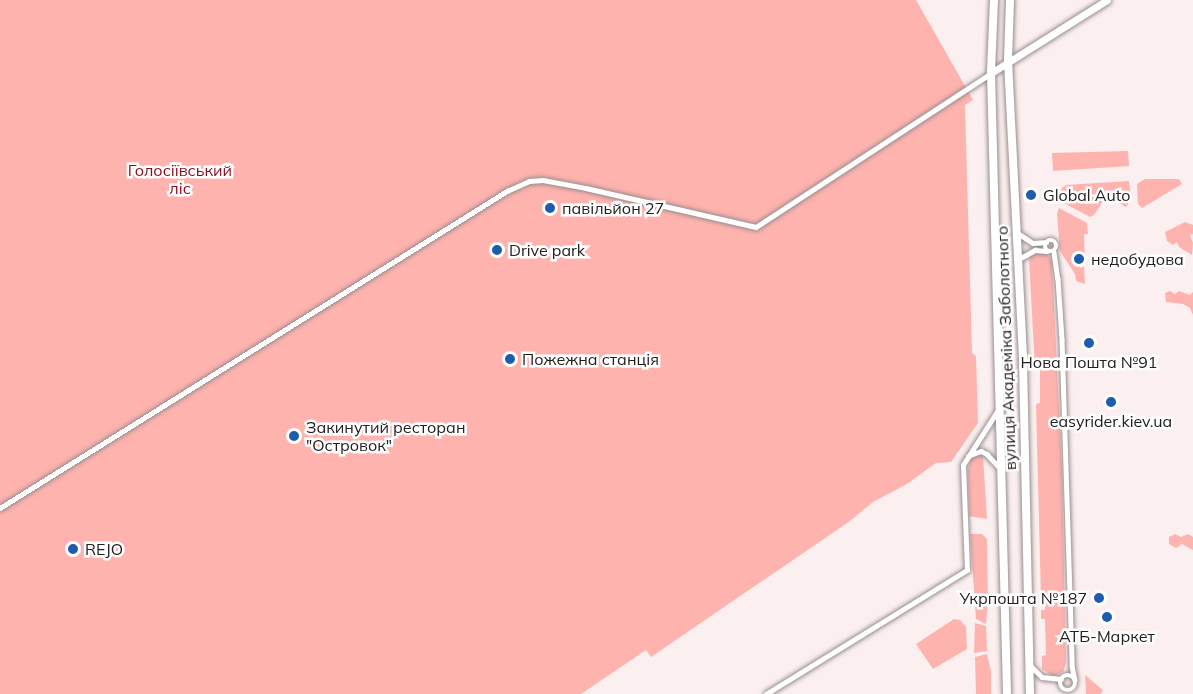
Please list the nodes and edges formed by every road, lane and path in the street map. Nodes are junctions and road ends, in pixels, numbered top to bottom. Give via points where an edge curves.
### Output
1 (994, 0) edge
2 (1010, 0) edge
3 (1107, 0) edge
4 (1008, 61) junction
5 (991, 73) junction
6 (1016, 232) junction
7 (1046, 242) junction
8 (1047, 251) junction
9 (1054, 252) junction
10 (1017, 260) junction
11 (1000, 408) junction
12 (966, 458) junction
13 (1002, 470) junction
14 (0, 508) edge
15 (1030, 665) junction
16 (1072, 666) junction
17 (1066, 675) junction
18 (1061, 679) junction
19 (1076, 682) junction
20 (1066, 692) edge
21 (766, 694) edge
22 (1007, 694) edge
23 (1029, 694) edge
24 (1056, 694) edge
25 (1075, 694) edge

1 - 5 highway, вулиця Академіка Заболотного
2 - 4 highway, вулиця Академіка Заболотного
3 - 4 street
4 - 5 street
4 - 6 highway, вулиця Академіка Заболотного
5 - 11 highway, вулиця Академіка Заболотного
5 - 14 street via 756,227 586,188 529,181
6 - 7 street via 1033,243
6 - 10 highway, вулиця Академіка Заболотного
7 - 8 street
7 - 9 street via 1056,242
8 - 9 street
8 - 10 street via 1035,250
9 - 16 street via 1065,406
10 - 15 highway, вулиця Академіка Заболотного via 1027,472
11 - 12 street
11 - 13 highway, вулиця Академіка Заболотного
12 - 13 street via 981,451
12 - 21 street via 962,471 967,570
13 - 22 highway, вулиця Академіка Заболотного
15 - 18 street via 1042,676
15 - 23 highway, вулиця Академіка Заболотного
16 - 17 street
16 - 19 street
17 - 18 street
17 - 19 street
18 - 20 street via 1060,685
19 - 20 street
19 - 25 street
20 - 24 street

